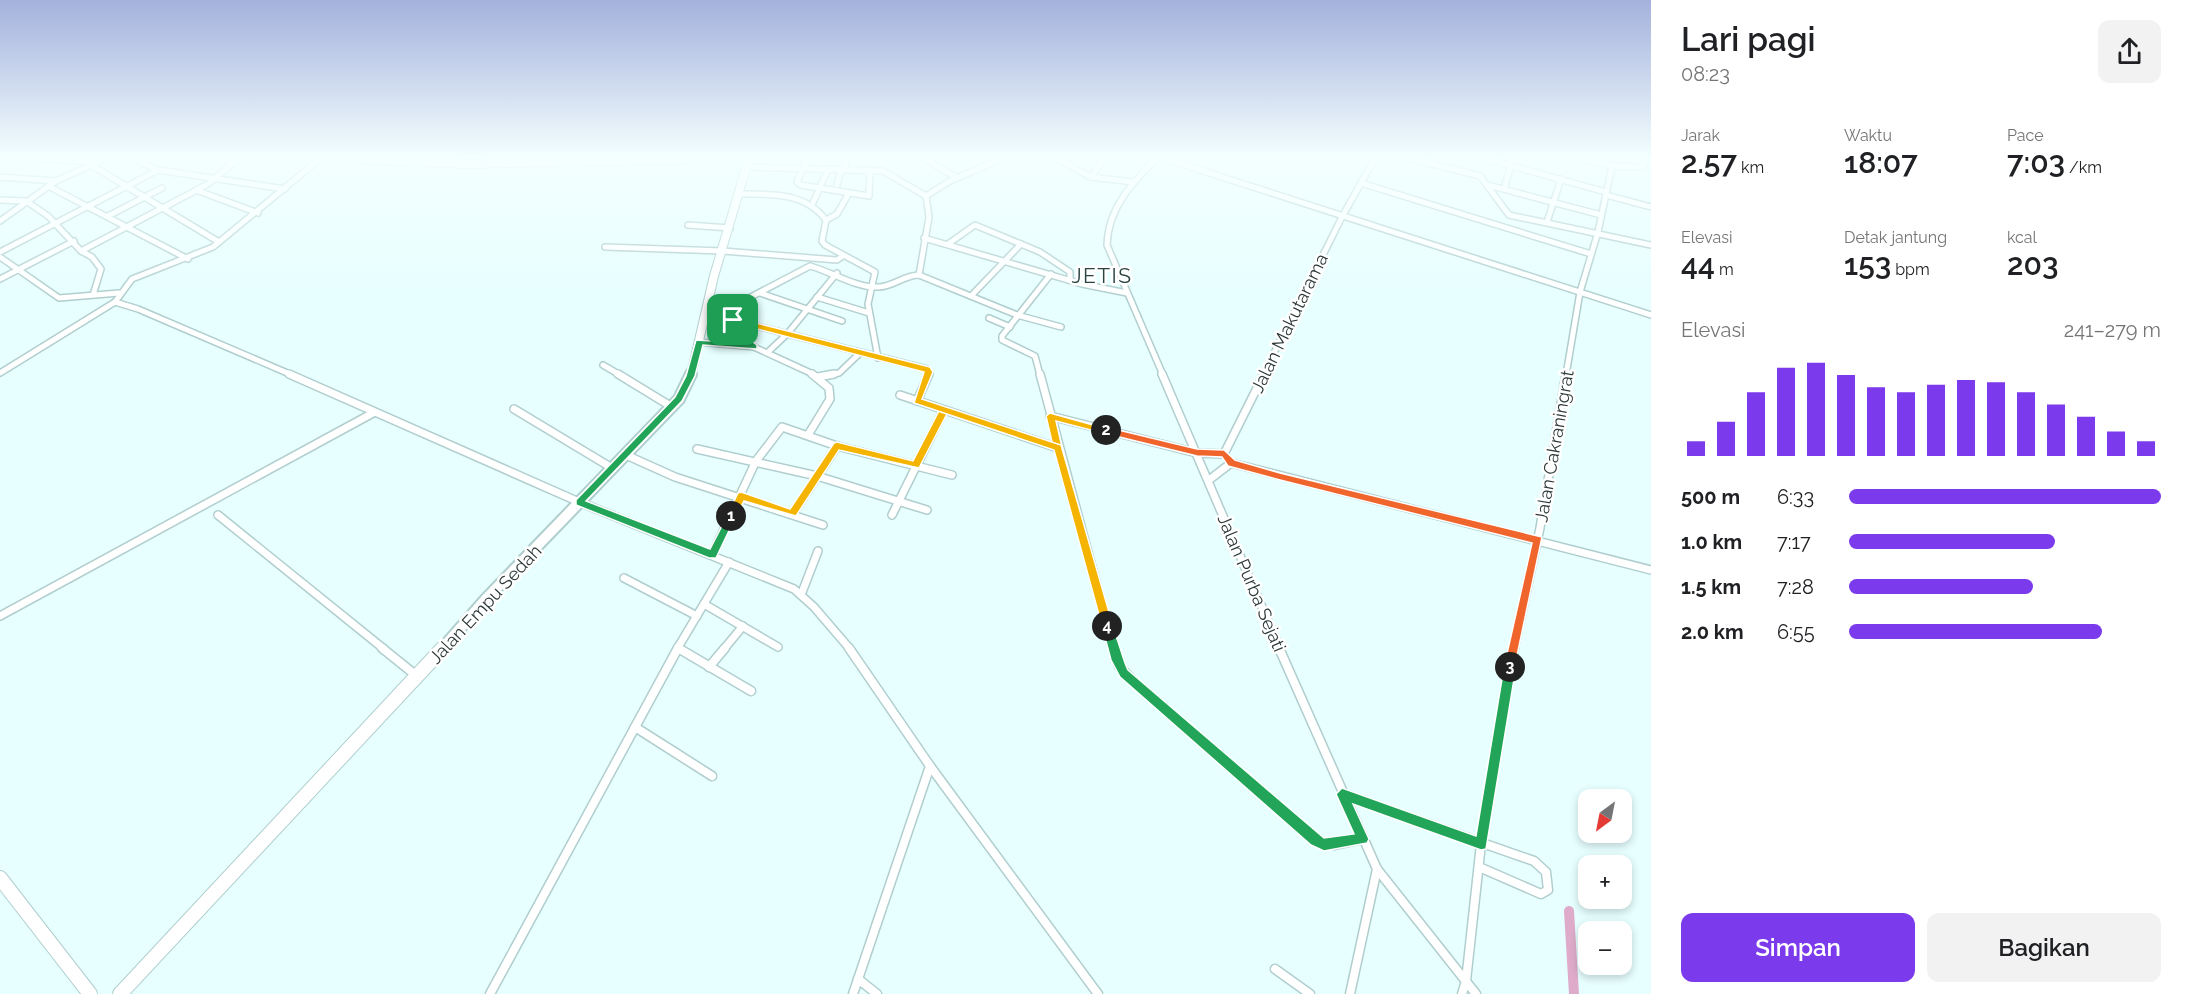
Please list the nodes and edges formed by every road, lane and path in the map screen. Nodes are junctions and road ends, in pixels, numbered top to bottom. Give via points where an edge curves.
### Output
1 (22, 204) edge
2 (30, 204) edge
3 (88, 204) edge
4 (94, 204) edge
5 (131, 204) edge
6 (155, 204) edge
7 (169, 204) edge
8 (235, 204) edge
9 (268, 204) edge
10 (736, 204) edge
11 (842, 204) edge
12 (927, 204) edge
13 (1119, 204) edge
14 (1304, 204) edge
15 (1349, 204) edge
16 (1430, 204) edge
17 (1500, 204) edge
18 (1553, 204) edge
19 (1563, 204) edge
20 (1603, 204) edge
21 (812, 205) edge
22 (91, 206) junction
23 (162, 208) junction
24 (258, 213) junction
25 (1601, 215) junction
26 (108, 216) junction
27 (1342, 217) junction
28 (826, 220) junction
29 (0, 221) edge
30 (1547, 222) junction
31 (55, 223) junction
32 (688, 225) dead end
33 (127, 228) junction
34 (730, 228) junction
35 (1598, 232) junction
36 (924, 238) junction
37 (74, 241) junction
38 (219, 242) junction
39 (948, 244) junction
40 (1022, 244) junction
41 (1651, 245) edge
42 (605, 247) dead end
43 (81, 251) junction
44 (723, 251) junction
45 (0, 252) edge
46 (1591, 254) junction
47 (843, 256) junction
48 (1, 258) edge
49 (188, 259) junction
50 (1006, 261) junction
51 (18, 269) junction
52 (837, 273) junction
53 (1051, 274) junction
54 (919, 275) junction
55 (0, 279) edge
56 (1070, 280) junction
57 (874, 287) junction
58 (1580, 292) junction
59 (760, 293) junction
60 (1127, 293) junction
61 (93, 295) junction
62 (971, 296) junction
63 (117, 297) junction
64 (817, 297) junction
65 (807, 310) junction
66 (869, 313) junction
67 (1017, 315) junction
68 (1651, 315) edge
69 (989, 318) dead end
70 (733, 320) junction
71 (842, 321) dead end
72 (1010, 327) junction
73 (1061, 327) dead end
74 (788, 333) junction
75 (699, 342) junction
76 (754, 347) junction
77 (768, 352) junction
78 (860, 353) junction
79 (878, 358) junction
80 (603, 365) dead end
81 (0, 373) edge
82 (818, 377) junction
83 (900, 395) dead end
84 (917, 401) junction
85 (672, 407) junction
86 (514, 409) dead end
87 (944, 410) junction
88 (373, 413) junction
89 (1050, 416) junction
90 (808, 435) junction
91 (837, 446) junction
92 (1058, 447) junction
93 (697, 449) dead end
94 (1197, 453) junction
95 (626, 454) junction
96 (1224, 454) junction
97 (756, 461) junction
98 (1232, 463) junction
99 (915, 465) junction
100 (612, 468) junction
101 (952, 475) dead end
102 (817, 476) junction
103 (1209, 480) junction
104 (741, 496) junction
105 (899, 501) junction
106 (579, 502) junction
107 (927, 510) dead end
108 (793, 513) junction
109 (218, 515) dead end
110 (892, 515) dead end
111 (823, 525) dead end
112 (1538, 540) junction
113 (818, 551) dead end
114 (712, 555) junction
115 (729, 562) junction
116 (1651, 570) edge
117 (624, 578) dead end
118 (801, 595) junction
119 (704, 604) junction
120 (0, 616) edge
121 (697, 616) junction
122 (743, 626) junction
123 (778, 646) dead end
124 (678, 648) junction
125 (709, 667) junction
126 (418, 677) junction
127 (750, 692) dead end
128 (635, 727) junction
129 (930, 766) junction
130 (712, 776) dead end
131 (1342, 794) junction
132 (1362, 839) junction
133 (1481, 844) junction
134 (1479, 867) junction
135 (1377, 869) junction
136 (0, 878) edge
137 (1275, 969) dead end
138 (858, 979) junction
139 (1466, 981) junction
140 (90, 994) edge
141 (120, 994) edge
142 (490, 994) edge
143 (853, 994) edge
144 (877, 994) edge
145 (1098, 994) edge
146 (1310, 994) edge
147 (1350, 994) edge
148 (1462, 994) edge
149 (1476, 994) edge

1 - 29 street
2 - 31 street
3 - 22 street
4 - 22 street
5 - 26 street
6 - 23 street
7 - 23 street
8 - 24 street
9 - 24 street
10 - 34 street, Jalan Empu Sedah
11 - 28 street via 837,214
12 - 36 street
13 - 60 street, Jalan Purba Sejati via 1107,224 1107,244
14 - 27 street
15 - 27 street, Jalan Makutarama
16 - 46 street
17 - 30 street via 1505,213
18 - 30 street
19 - 25 street
20 - 25 street, Jalan Cakraningrat
21 - 28 street
22 - 26 street
22 - 31 street
23 - 33 street
23 - 38 street
24 - 38 street
25 - 35 street, Jalan Cakraningrat
26 - 33 street
27 - 58 street
27 - 96 street, Jalan Makutarama
28 - 47 street via 822,241
30 - 35 street
31 - 37 street
31 - 45 street
32 - 34 street
33 - 43 street
33 - 49 street
34 - 44 street, Jalan Empu Sedah
35 - 41 street
35 - 46 street, Jalan Cakraningrat
36 - 39 street
36 - 54 street
37 - 43 street
37 - 51 street
38 - 49 street
39 - 40 street via 975,225
39 - 50 street
40 - 50 street
40 - 56 street via 1067,268
42 - 44 street
43 - 61 street via 101,267
44 - 47 street via 837,260
44 - 75 street, Jalan Empu Sedah
46 - 58 street, Jalan Cakraningrat
47 - 57 street via 875,272
48 - 51 street
49 - 63 street via 138,276
50 - 53 street
50 - 62 street
51 - 55 street
51 - 61 street via 59,298
52 - 57 street
52 - 59 street via 810,266
52 - 64 street
53 - 56 street
53 - 67 street
54 - 57 street via 902,276 892,284
54 - 62 street
56 - 60 street
57 - 66 street via 867,297
58 - 68 street
58 - 112 street, Jalan Cakraningrat
59 - 65 street
59 - 70 street via 747,299
60 - 94 street, Jalan Purba Sejati
61 - 63 street
62 - 67 street
63 - 81 street
63 - 88 street
64 - 65 street
64 - 66 street
65 - 71 street
65 - 74 street
66 - 79 street
67 - 72 street
67 - 73 street
69 - 72 street
70 - 74 street
70 - 76 street via 728,325 730,331
72 - 89 street via 1002,340 1035,356
74 - 77 street
74 - 78 street
75 - 76 street
75 - 85 street, Jalan Empu Sedah via 691,376
76 - 77 street
77 - 82 street
78 - 79 street
78 - 82 street via 838,373
79 - 84 street via 928,370
80 - 85 street
82 - 90 street via 831,395
83 - 84 street
84 - 87 street
85 - 95 street, Jalan Empu Sedah
86 - 100 street
87 - 92 street
87 - 99 street
88 - 106 street
88 - 120 street
89 - 92 street
89 - 94 street
90 - 91 street
90 - 97 street via 779,428
91 - 99 street
91 - 102 street
92 - 132 street via 1116,660 1124,674 1316,841 1334,845
93 - 97 street
94 - 96 street
94 - 103 street, Jalan Purba Sejati
95 - 100 street, Jalan Empu Sedah
95 - 104 street via 681,479
96 - 98 street
97 - 102 street
97 - 104 street
98 - 103 street
98 - 112 street
99 - 101 street
99 - 105 street
100 - 106 street, Jalan Empu Sedah
102 - 105 street
102 - 108 street
103 - 131 street, Jalan Purba Sejati
104 - 108 street
104 - 114 street
105 - 107 street
105 - 110 street
106 - 114 street
106 - 126 street, Jalan Empu Sedah
108 - 111 street
109 - 126 street
112 - 116 street
112 - 133 street, Jalan Cakraningrat via 1508,675
113 - 118 street
114 - 115 street
115 - 118 street
115 - 119 street
117 - 121 street
118 - 129 street via 843,640
119 - 121 street
119 - 122 street
121 - 124 street
122 - 123 street
122 - 125 street
124 - 125 street
124 - 128 street
125 - 127 street
126 - 141 street, Jalan Empu Sedah
128 - 130 street
128 - 142 street
129 - 138 street
129 - 145 street
131 - 132 street, Jalan Purba Sejati
131 - 133 street
132 - 135 street, Jalan Purba Sejati
133 - 134 street, Jalan Cakraningrat
133 - 134 street via 1539,864 1546,872 1548,890 1541,894
134 - 139 street, Jalan Cakraningrat
135 - 139 street, Jalan Purba Sejati
135 - 147 street
136 - 140 street
137 - 146 street
138 - 143 street
138 - 144 street
139 - 148 street, Jalan Cakraningrat
139 - 149 street, Jalan Purba Sejati

